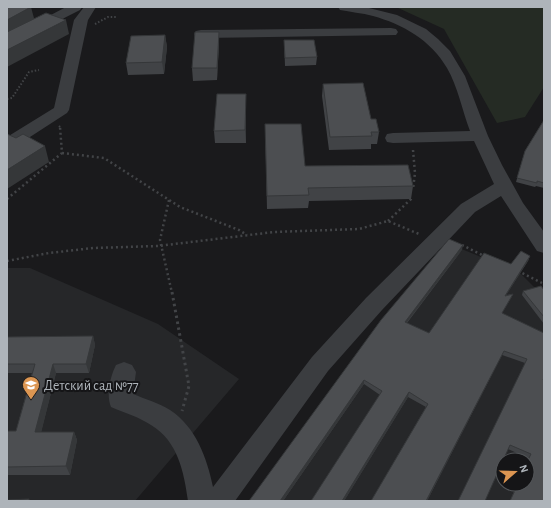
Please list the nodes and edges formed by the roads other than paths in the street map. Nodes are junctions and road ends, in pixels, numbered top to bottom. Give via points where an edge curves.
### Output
1 (76, 7) edge
2 (90, 7) edge
3 (344, 7) edge
4 (360, 14) dead end
5 (352, 25) dead end
6 (391, 32) dead end
7 (201, 34) edge
8 (7, 42) edge
9 (480, 136) junction
10 (393, 138) dead end
11 (7, 144) edge
12 (503, 187) junction
13 (544, 246) edge
14 (124, 372) dead end
15 (202, 501) edge
16 (219, 501) edge

1 - 8 street
2 - 11 street via 81,20 61,110
3 - 9 street via 382,14 419,30 433,41 454,69
4 - 5 street
6 - 7 street
9 - 10 street
9 - 12 street
12 - 13 street
12 - 16 street via 431,235 320,364
14 - 15 street via 120,400 162,418 183,439 197,471

